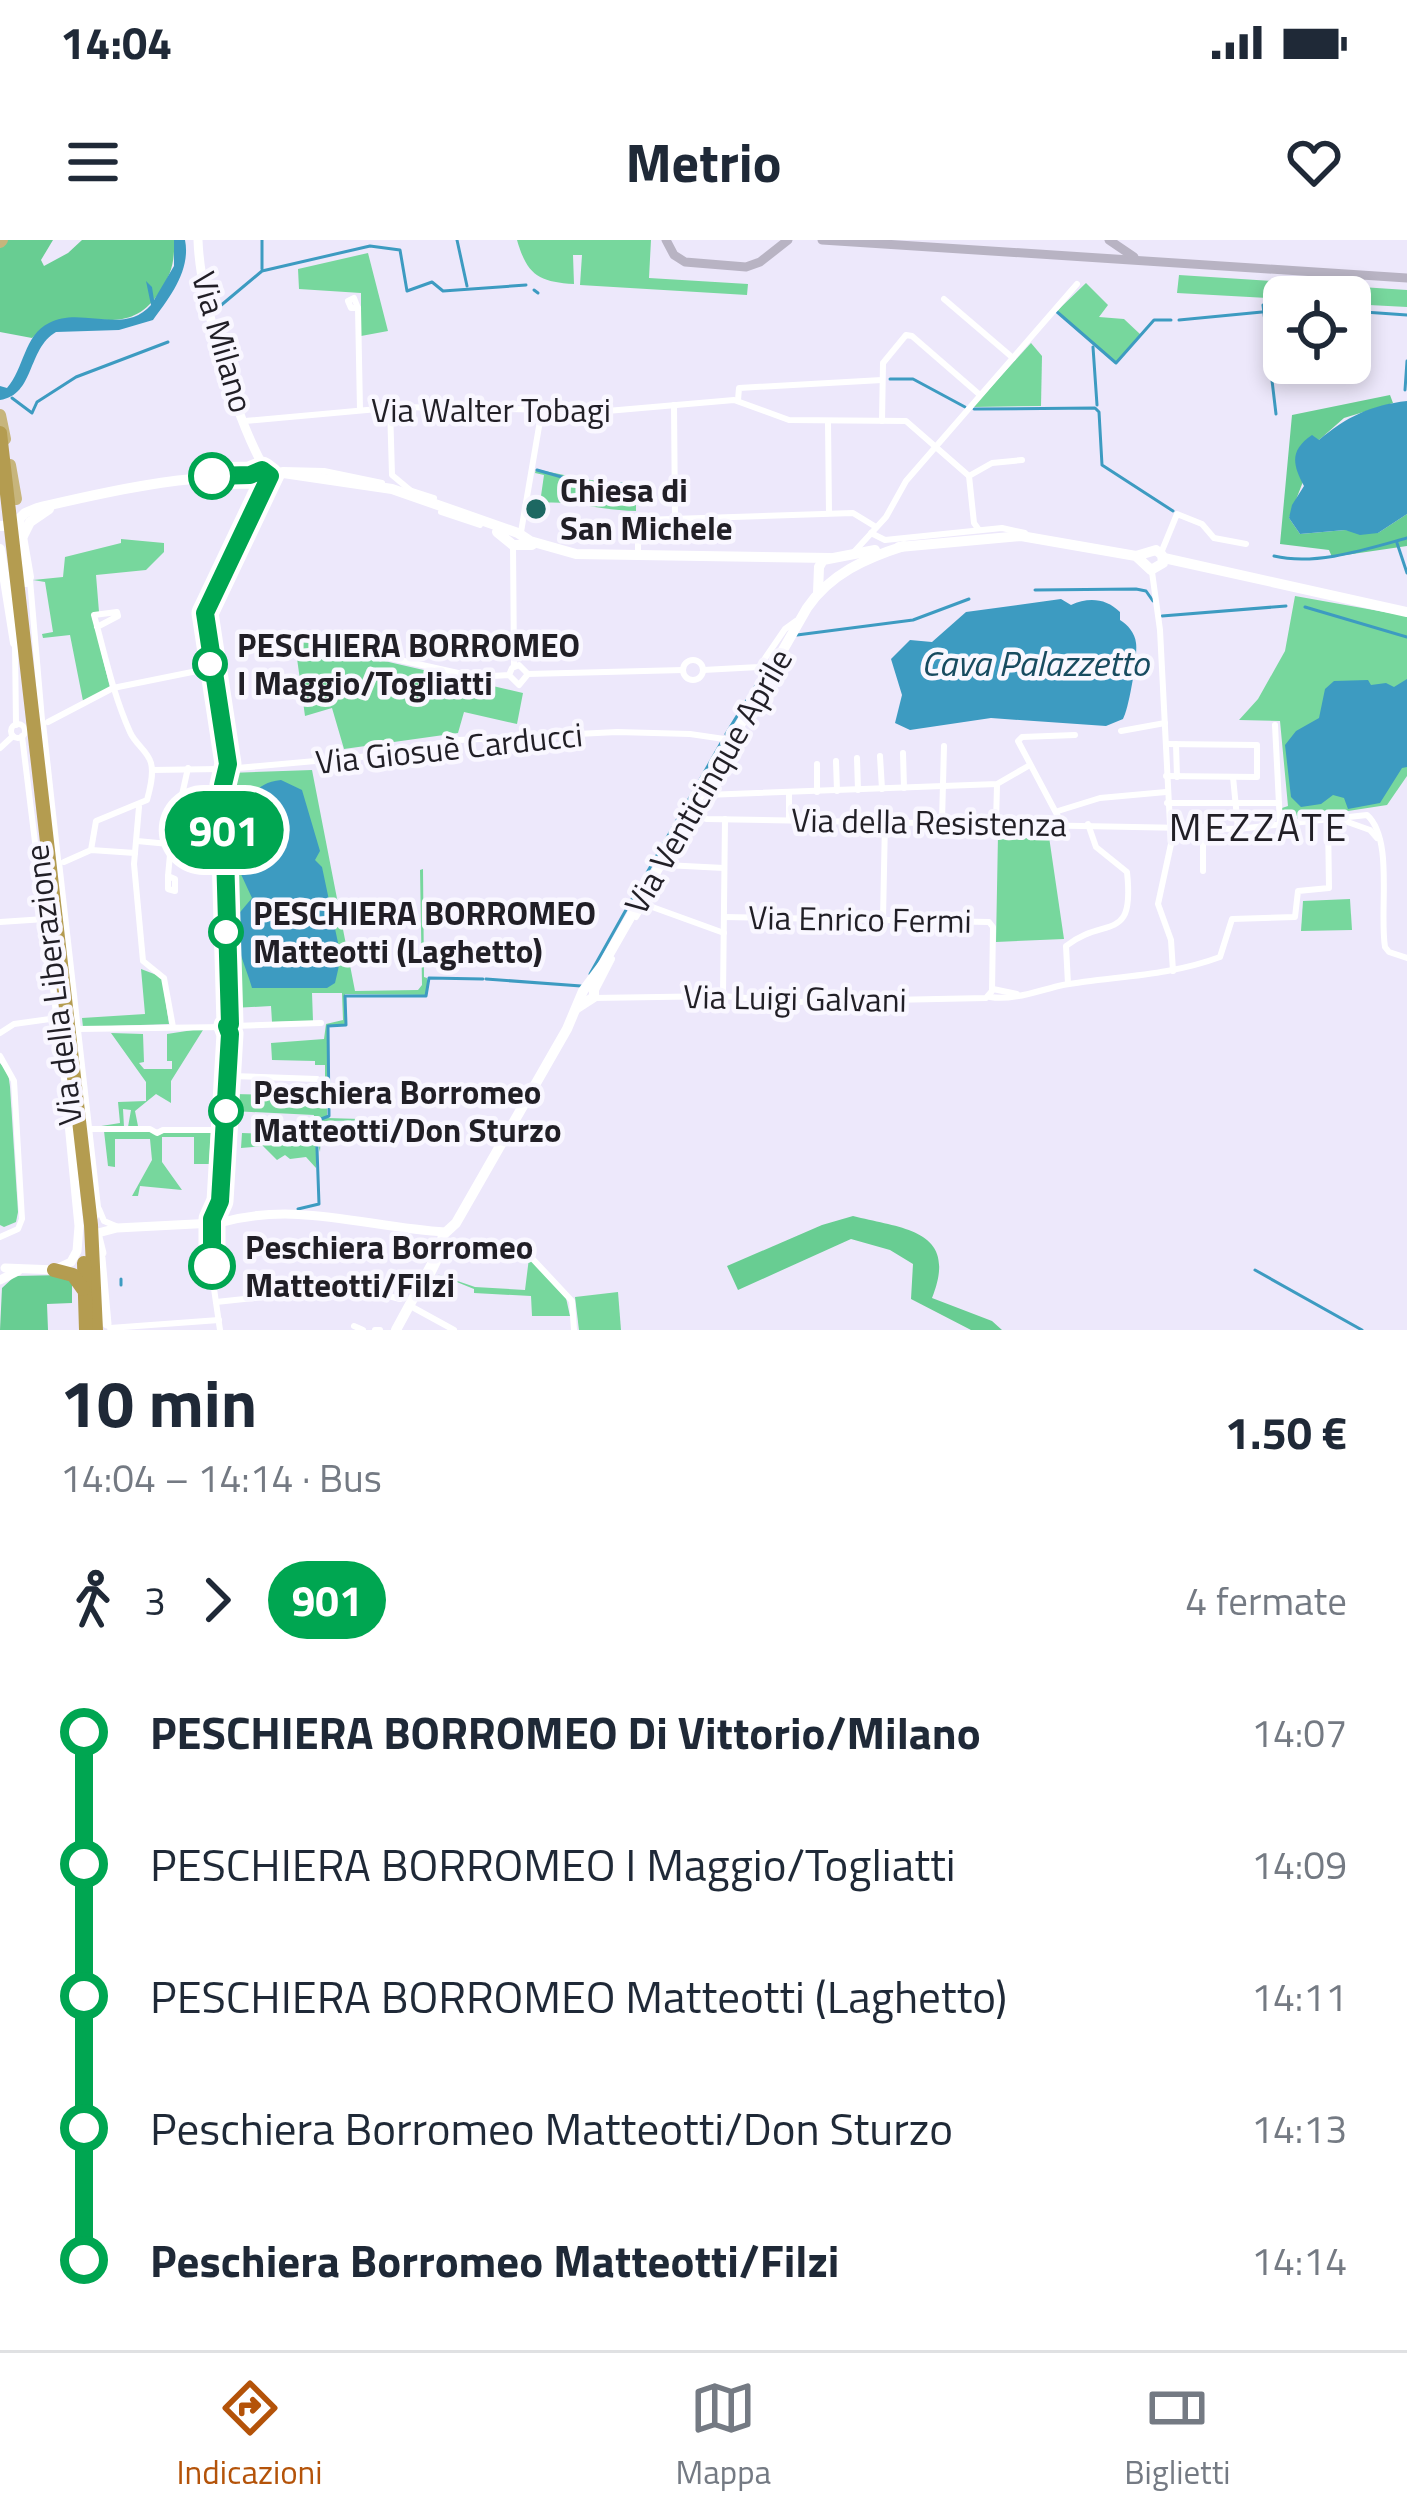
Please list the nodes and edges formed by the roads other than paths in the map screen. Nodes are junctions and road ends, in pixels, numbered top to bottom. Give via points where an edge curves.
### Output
1 (198, 240) edge
2 (1077, 284) dead end
3 (944, 298) dead end
4 (358, 308) dead end
5 (1013, 358) junction
6 (882, 380) junction
7 (980, 395) junction
8 (738, 400) junction
9 (674, 406) junction
10 (390, 407) junction
11 (542, 408) junction
12 (360, 410) junction
13 (0, 415) edge
14 (882, 421) junction
15 (244, 422) junction
16 (828, 422) junction
17 (0, 433) edge
18 (936, 446) junction
19 (1022, 460) dead end
20 (391, 470) junction
21 (0, 475) edge
22 (969, 476) junction
23 (265, 477) junction
24 (379, 482) junction
25 (410, 490) junction
26 (8, 496) edge
27 (57, 503) junction
28 (829, 513) junction
29 (460, 514) junction
30 (675, 519) junction
31 (481, 525) junction
32 (874, 530) junction
33 (12, 531) edge
34 (971, 531) junction
35 (515, 539) junction
36 (1246, 544) dead end
37 (866, 550) junction
38 (638, 557) junction
39 (830, 558) junction
40 (1154, 560) junction
41 (820, 574) junction
42 (836, 578) junction
43 (27, 580) junction
44 (818, 593) junction
45 (1407, 612) edge
46 (800, 621) junction
47 (98, 627) dead end
48 (15, 643) junction
49 (332, 645) dead end
50 (518, 666) junction
51 (208, 669) junction
52 (683, 670) junction
53 (703, 670) junction
54 (23, 674) junction
55 (528, 674) junction
56 (508, 675) junction
57 (113, 688) junction
58 (31, 689) junction
59 (46, 721) junction
60 (1165, 723) junction
61 (1275, 725) dead end
62 (1, 731) edge
63 (1121, 731) dead end
64 (16, 732) junction
65 (1075, 735) dead end
66 (730, 740) junction
67 (1166, 744) junction
68 (1176, 744) junction
69 (944, 746) dead end
70 (0, 748) edge
71 (903, 754) dead end
72 (880, 756) dead end
73 (857, 758) dead end
74 (836, 761) dead end
75 (817, 764) dead end
76 (1030, 765) junction
77 (223, 766) junction
78 (188, 768) junction
79 (152, 770) junction
80 (1166, 776) junction
81 (1177, 777) junction
82 (1233, 777) junction
83 (998, 784) junction
84 (943, 786) junction
85 (904, 788) junction
86 (882, 789) junction
87 (858, 790) junction
88 (837, 791) junction
89 (818, 792) junction
90 (1166, 792) junction
91 (704, 793) junction
92 (789, 793) junction
93 (1167, 803) junction
94 (1279, 803) junction
95 (1236, 804) junction
96 (139, 807) junction
97 (1058, 811) junction
98 (693, 812) junction
99 (1330, 818) junction
100 (1372, 818) junction
101 (725, 819) junction
102 (789, 820) junction
103 (885, 821) junction
104 (942, 822) junction
105 (996, 823) junction
106 (1062, 824) junction
107 (1091, 824) junction
108 (1280, 824) junction
109 (1170, 826) junction
110 (1203, 827) junction
111 (1364, 827) junction
112 (1238, 829) junction
113 (137, 842) junction
114 (171, 844) junction
115 (1381, 847) junction
116 (91, 850) junction
117 (135, 853) junction
118 (62, 861) junction
119 (665, 865) junction
120 (724, 868) junction
121 (1203, 871) dead end
122 (168, 876) dead end
123 (644, 904) junction
124 (724, 917) junction
125 (45, 919) junction
126 (883, 919) junction
127 (0, 922) edge
128 (724, 933) junction
129 (1407, 958) edge
130 (1173, 971) junction
131 (1068, 984) junction
132 (994, 994) junction
133 (589, 995) junction
134 (723, 996) junction
135 (60, 1014) junction
136 (320, 1024) dead end
137 (173, 1027) junction
138 (230, 1027) junction
139 (78, 1029) junction
140 (2, 1031) edge
141 (72, 1053) junction
142 (0, 1056) edge
143 (228, 1076) junction
144 (316, 1079) dead end
145 (67, 1103) joint
146 (90, 1129) junction
147 (225, 1130) junction
148 (216, 1219) junction
149 (92, 1227) junction
150 (122, 1228) junction
151 (0, 1234) edge
152 (447, 1238) junction
153 (91, 1259) junction
154 (54, 1270) junction
155 (2, 1273) edge
156 (85, 1294) junction
157 (400, 1299) dead end
158 (216, 1302) junction
159 (414, 1308) junction
160 (219, 1325) edge
161 (354, 1326) dead end
162 (101, 1327) edge
163 (363, 1330) edge
164 (398, 1330) edge
165 (454, 1330) edge
166 (574, 1330) edge

1 - 15 street, Via Milano via 202,289
2 - 5 street
3 - 5 street
4 - 12 street
5 - 7 street
6 - 7 street via 885,358 912,336
6 - 8 street via 739,388
6 - 14 street
7 - 18 street
8 - 9 street, Via Walter Tobagi
8 - 16 street via 784,419
9 - 11 street, Via Walter Tobagi
9 - 30 street
10 - 11 street, Via Walter Tobagi
10 - 12 street, Via Walter Tobagi
10 - 20 street
11 - 35 street
12 - 15 street, Via Walter Tobagi
13 - 26 main road
14 - 16 street
14 - 18 street via 911,423
15 - 23 street, Via Milano
16 - 28 street
17 - 26 highway
18 - 22 street
18 - 32 street
19 - 22 street
20 - 24 street
20 - 25 street
21 - 26 highway
22 - 34 street
23 - 24 street via 306,470
23 - 26 main road via 146,479 41,504
23 - 27 main road via 148,484
23 - 29 main road via 300,474 392,489
23 - 31 street via 382,492
23 - 51 street via 200,613
24 - 25 street
25 - 35 street
26 - 33 highway
27 - 33 main road
27 - 33 main road via 29,511
28 - 30 street
28 - 32 street via 859,513
29 - 31 main road
29 - 35 main road
30 - 38 street via 638,523
31 - 35 main road
32 - 34 street via 885,540
32 - 37 street
33 - 43 main road, Via della Liberazione
33 - 48 main road, Via della Liberazione
33 - 54 highway
33 - 58 highway
34 - 37 main road
34 - 40 main road
35 - 38 main road via 576,554
35 - 41 main road via 606,560 798,560
35 - 50 street
36 - 40 street via 1215,538 1177,514
37 - 39 main road
37 - 42 main road, Via Venticinque Aprile
38 - 39 main road
39 - 41 main road
39 - 42 main road via 840,565
40 - 45 main road
40 - 60 street
41 - 42 main road
41 - 44 main road, Via Venticinque Aprile
42 - 44 main road, Via Venticinque Aprile
43 - 58 highway
43 - 59 street, Via della Liberazione
44 - 46 main road, Via Venticinque Aprile
46 - 53 street via 787,626 759,668
46 - 66 main road, Via Venticinque Aprile
47 - 57 street
48 - 54 highway
48 - 64 street, Via della Liberazione
49 - 56 street via 476,677
50 - 55 street
50 - 56 street
51 - 57 street
51 - 77 street
52 - 53 street via 693,660
52 - 53 street via 695,680
52 - 55 street
54 - 135 highway
55 - 56 street via 519,685
57 - 59 street
57 - 79 street
58 - 141 highway
59 - 118 street, Via della Liberazione
60 - 63 street
60 - 67 street
61 - 94 street
62 - 64 street
64 - 70 street
64 - 125 street, Via della Liberazione
65 - 76 street via 1022,737
66 - 77 street, Via Giosuè Carducci via 617,732
66 - 91 main road, Via Venticinque Aprile
67 - 68 street
67 - 80 street
68 - 81 street
68 - 82 street via 1257,745 1257,777
69 - 84 street
71 - 85 street
72 - 86 street
73 - 87 street
74 - 88 street
75 - 89 street
76 - 83 street
76 - 97 street
77 - 78 street, Via Giosuè Carducci
77 - 138 street
78 - 79 street, Via Giosuè Carducci
78 - 114 street
79 - 96 street via 149,797
80 - 81 street
80 - 90 street
81 - 82 street
82 - 95 street
83 - 84 street
83 - 105 street
84 - 85 street
84 - 104 street
85 - 86 street
86 - 87 street
87 - 88 street
88 - 89 street
89 - 92 street
90 - 93 street
90 - 97 street
91 - 92 street
91 - 98 main road, Via Venticinque Aprile
92 - 102 street
93 - 95 street
93 - 109 street
94 - 95 street
94 - 108 street
95 - 112 street
96 - 113 street
96 - 116 street via 95,821
97 - 106 street
98 - 101 street, Via della Resistenza
98 - 119 street
98 - 133 main road, Via Venticinque Aprile
99 - 100 street, Via della Resistenza
99 - 108 street, Via della Resistenza
99 - 111 street
99 - 130 street, Via Luigi Galvani via 1328,890 1298,891 1294,916 1232,919 1220,957
100 - 111 street
100 - 115 street
101 - 102 street, Via della Resistenza
101 - 120 street
102 - 103 street, Via della Resistenza
103 - 104 street, Via della Resistenza
103 - 126 street
104 - 105 street, Via della Resistenza
105 - 106 street, Via della Resistenza
106 - 107 street, Via della Resistenza
107 - 109 street, Via della Resistenza
107 - 131 street via 1091,839 1127,872 1127,913 1066,946
108 - 112 street, Via della Resistenza
109 - 110 street, Via della Resistenza
109 - 130 street via 1158,900
110 - 112 street, Via della Resistenza
110 - 121 street
111 - 115 street
113 - 114 street
113 - 117 street
114 - 122 street
115 - 129 street via 1384,942
116 - 117 street
116 - 118 street
117 - 137 street via 143,961 164,976
118 - 139 street, Via della Liberazione
119 - 120 street
119 - 123 street
120 - 124 street
123 - 128 street
123 - 133 street
124 - 126 street, Via Enrico Fermi
124 - 128 street
125 - 127 street
125 - 135 street, Via della Liberazione
126 - 132 street, Via Enrico Fermi via 987,922
128 - 134 street
130 - 131 street, Via Luigi Galvani
131 - 132 street, Via Luigi Galvani
132 - 134 street, Via Luigi Galvani via 773,1002
133 - 134 street, Via Luigi Galvani
133 - 152 main road, Via Venticinque Aprile
135 - 140 street
135 - 145 highway
135 - 162 highway
136 - 138 street
137 - 138 street
137 - 139 street
138 - 143 street
139 - 146 street, Via della Liberazione
141 - 149 highway
141 - 162 highway
142 - 151 street via 14,1078 22,1213 19,1228
143 - 144 street
143 - 147 street
145 - 149 street, Via della Liberazione
146 - 147 street
146 - 149 street, Via della Liberazione
147 - 148 street
148 - 150 street
148 - 152 street via 353,1217
148 - 158 street
149 - 150 street
149 - 150 street via 104,1221
149 - 153 street
149 - 153 street
150 - 153 street
152 - 159 street, Via Venticinque Aprile
152 - 164 main road, Via Venticinque Aprile
152 - 166 street via 529,1255 572,1300
153 - 154 street
153 - 156 highway
153 - 162 street via 104,1281
154 - 155 street
154 - 156 highway via 73,1275
156 - 162 highway
157 - 158 street via 354,1287
158 - 160 street
159 - 164 street, Via Venticinque Aprile
159 - 165 street
160 - 162 street
161 - 163 street

